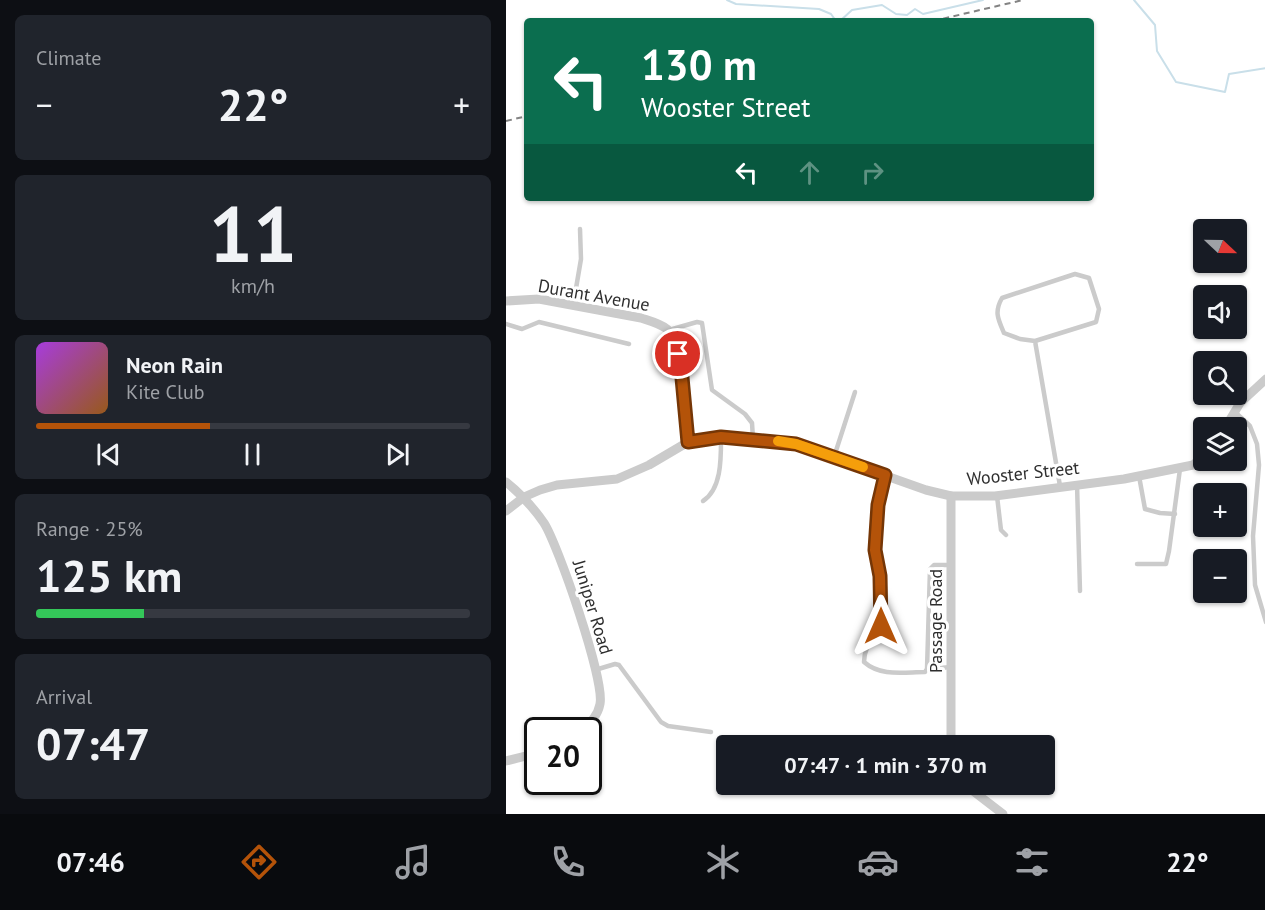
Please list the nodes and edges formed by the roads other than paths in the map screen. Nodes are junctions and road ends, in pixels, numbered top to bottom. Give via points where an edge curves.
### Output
1 (580, 229) dead end
2 (506, 301) edge
3 (574, 306) junction
4 (506, 324) edge
5 (669, 330) junction
6 (1035, 341) junction
7 (629, 344) dead end
8 (1265, 379) edge
9 (855, 392) dead end
10 (1235, 412) junction
11 (1232, 417) edge
12 (721, 437) junction
13 (753, 439) junction
14 (688, 442) junction
15 (834, 457) junction
16 (1193, 465) edge
17 (1180, 469) junction
18 (885, 475) junction
19 (1139, 476) junction
20 (506, 482) edge
21 (1077, 484) junction
22 (1060, 486) junction
23 (951, 496) junction
24 (997, 496) junction
25 (524, 497) junction
26 (703, 501) dead end
27 (506, 511) edge
28 (1175, 514) junction
29 (1006, 535) dead end
30 (1137, 564) dead end
31 (952, 565) junction
32 (1080, 591) dead end
33 (1265, 622) edge
34 (952, 667) junction
35 (927, 669) junction
36 (595, 670) junction
37 (595, 717) edge
38 (711, 732) dead end
39 (951, 735) edge
40 (524, 756) edge
41 (506, 761) edge
42 (979, 795) edge
43 (1004, 814) edge

1 - 3 lane via 581,259
2 - 3 street, Durant Avenue via 539,298
3 - 5 street, Durant Avenue via 641,318
4 - 7 lane via 522,329 539,322
5 - 13 lane via 702,323 712,390 745,414 752,423
5 - 14 street, Durant Avenue via 681,367
6 - 6 lane via 1004,333 997,308 1002,298 1075,274 1089,278 1099,309 1096,322
6 - 22 lane
8 - 10 street
9 - 15 lane
10 - 11 street
10 - 33 lane via 1250,426 1257,444 1255,585
12 - 13 street, Wooster Street
12 - 14 street, Wooster Street
12 - 26 lane via 716,486
13 - 15 street, Wooster Street via 796,444
14 - 25 street, Wooster Street via 617,479 557,485
15 - 18 street, Wooster Street
16 - 17 street, Wooster Street
17 - 19 street, Wooster Street
17 - 28 lane
18 - 23 street, Wooster Street
18 - 35 lane via 875,550 881,626 868,644 864,662 878,672
19 - 21 street, Wooster Street
19 - 28 lane via 1145,509
20 - 25 street, Juniper Road
21 - 22 street, Wooster Street
21 - 32 lane
22 - 24 street, Wooster Street
23 - 24 street, Wooster Street
23 - 31 street, Passage Road
24 - 29 lane via 1001,530
25 - 27 street, Wooster Street
25 - 36 street, Juniper Road via 555,543
28 - 30 lane via 1166,564
31 - 34 street, Passage Road
31 - 35 lane via 930,568
34 - 35 lane
34 - 39 street, Passage Road
36 - 37 street, Juniper Road via 601,703
36 - 38 lane via 619,664 661,722
40 - 41 street
42 - 43 street

